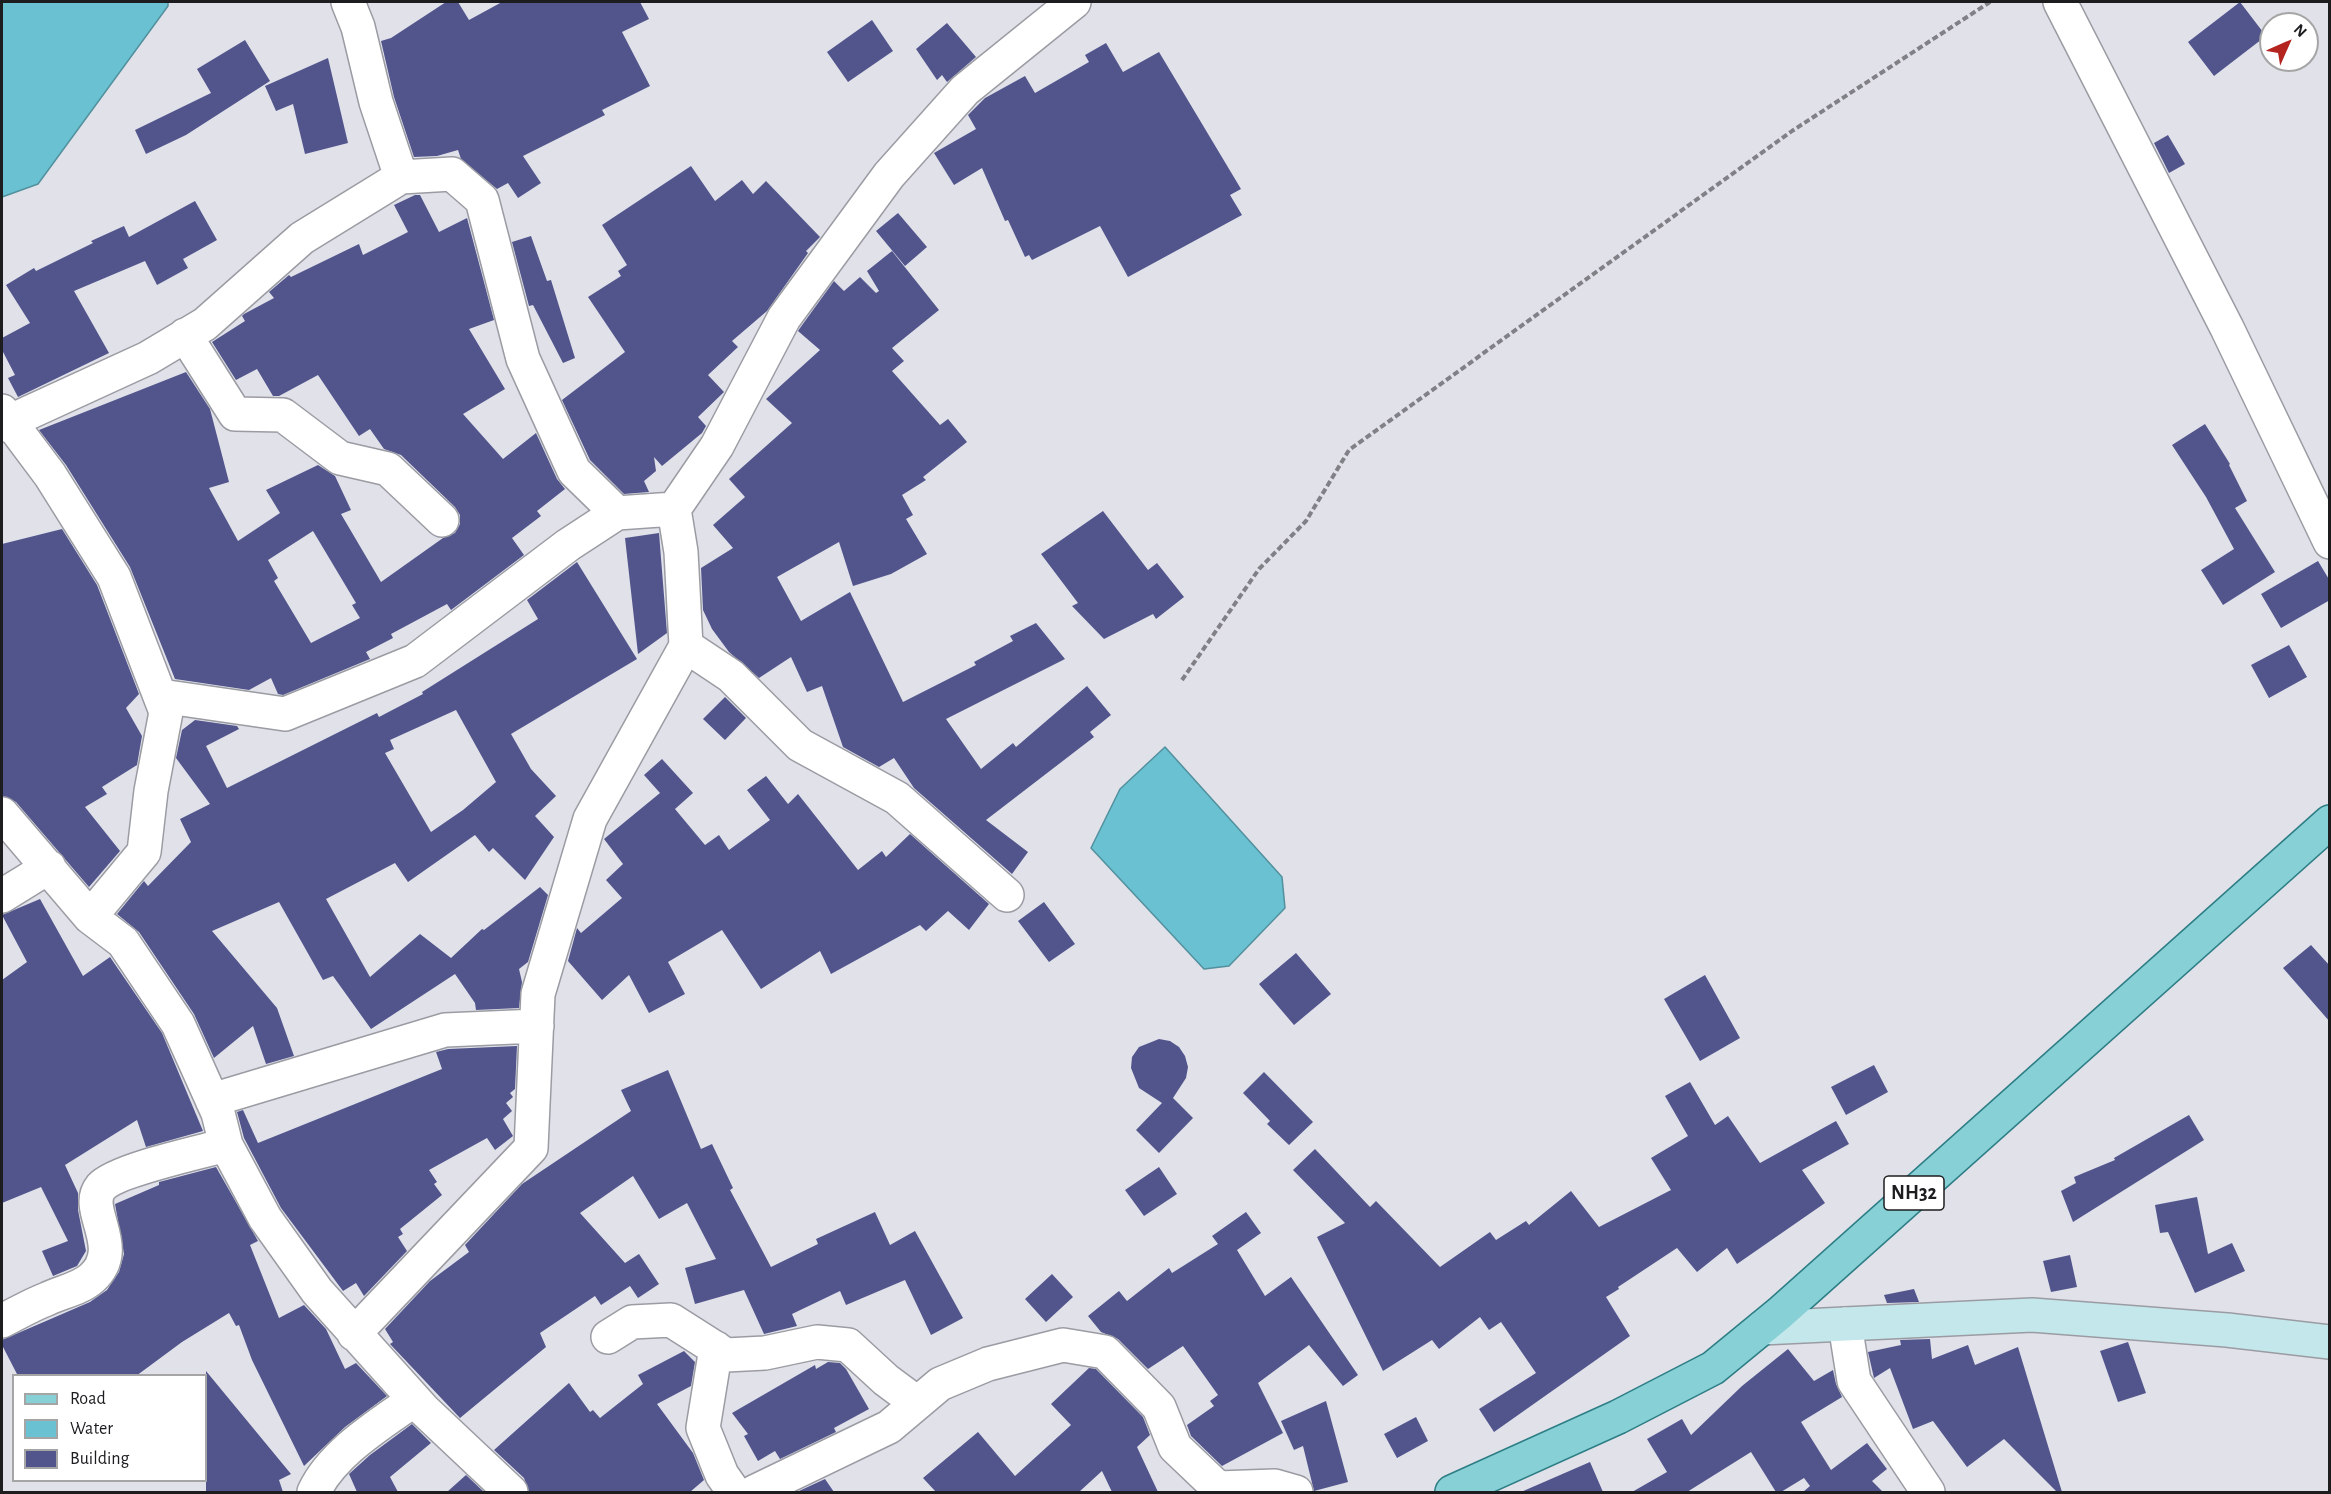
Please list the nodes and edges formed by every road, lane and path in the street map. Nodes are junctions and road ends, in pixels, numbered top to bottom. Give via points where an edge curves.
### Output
1 (348, 2) edge
2 (1074, 2) edge
3 (1990, 2) edge
4 (2060, 2) edge
5 (400, 177) junction
6 (185, 335) junction
7 (4, 420) edge
8 (674, 508) junction
9 (617, 513) junction
10 (442, 520) dead end
11 (2330, 542) edge
12 (686, 646) junction
13 (1182, 680) dead end
14 (162, 696) junction
15 (2, 814) edge
16 (2330, 822) edge
17 (49, 867) junction
18 (1007, 895) dead end
19 (2, 896) edge
20 (90, 917) junction
21 (537, 1026) junction
22 (212, 1100) junction
23 (226, 1145) junction
24 (2, 1321) edge
25 (1845, 1324) junction
26 (1762, 1328) junction
27 (354, 1334) junction
28 (608, 1337) dead end
29 (2330, 1342) edge
30 (716, 1348) junction
31 (414, 1400) junction
32 (917, 1403) junction
33 (314, 1492) edge
34 (511, 1492) edge
35 (734, 1492) edge
36 (754, 1492) edge
37 (1296, 1492) edge
38 (1452, 1492) edge
39 (1929, 1492) edge

1 - 5 street
2 - 8 street via 965,90 889,175 784,318 717,446
3 - 13 path via 1792,131 1349,450 1306,521 1259,569
4 - 11 street via 2222,318
5 - 6 street via 302,238 206,324
5 - 9 street via 452,174 482,200 523,359 574,471
6 - 7 street via 148,358
6 - 10 street via 234,414 283,415 340,458 388,469
7 - 14 street via 51,475 114,577
8 - 9 street
8 - 12 street via 681,552
9 - 14 street via 568,545 415,661 296,710 285,714
12 - 18 street via 731,676 800,745 897,798
12 - 21 street via 590,819 538,994
14 - 20 street via 166,712 144,852
15 - 17 street
16 - 26 main road, NH32
17 - 19 street
17 - 20 street
20 - 22 street via 123,942 178,1024
21 - 22 street via 445,1030
21 - 27 street via 531,1148
22 - 23 street
23 - 24 street via 124,1174 103,1185 96,1200 107,1243 100,1269 77,1286
23 - 27 street via 265,1218 317,1291
25 - 26 street
25 - 29 street via 2032,1315
25 - 39 street via 1854,1381
26 - 38 main road, NH32 via 1713,1368 1618,1417
27 - 31 street
28 - 30 street via 632,1322 671,1320
30 - 32 street via 726,1354 765,1353 817,1342 848,1345
30 - 35 street via 703,1428 722,1475
31 - 33 street via 374,1428 322,1474
31 - 34 street
32 - 36 street via 889,1427
32 - 37 street via 940,1384 988,1364 1063,1345 1105,1352 1159,1407 1174,1447 1218,1488 1275,1486

